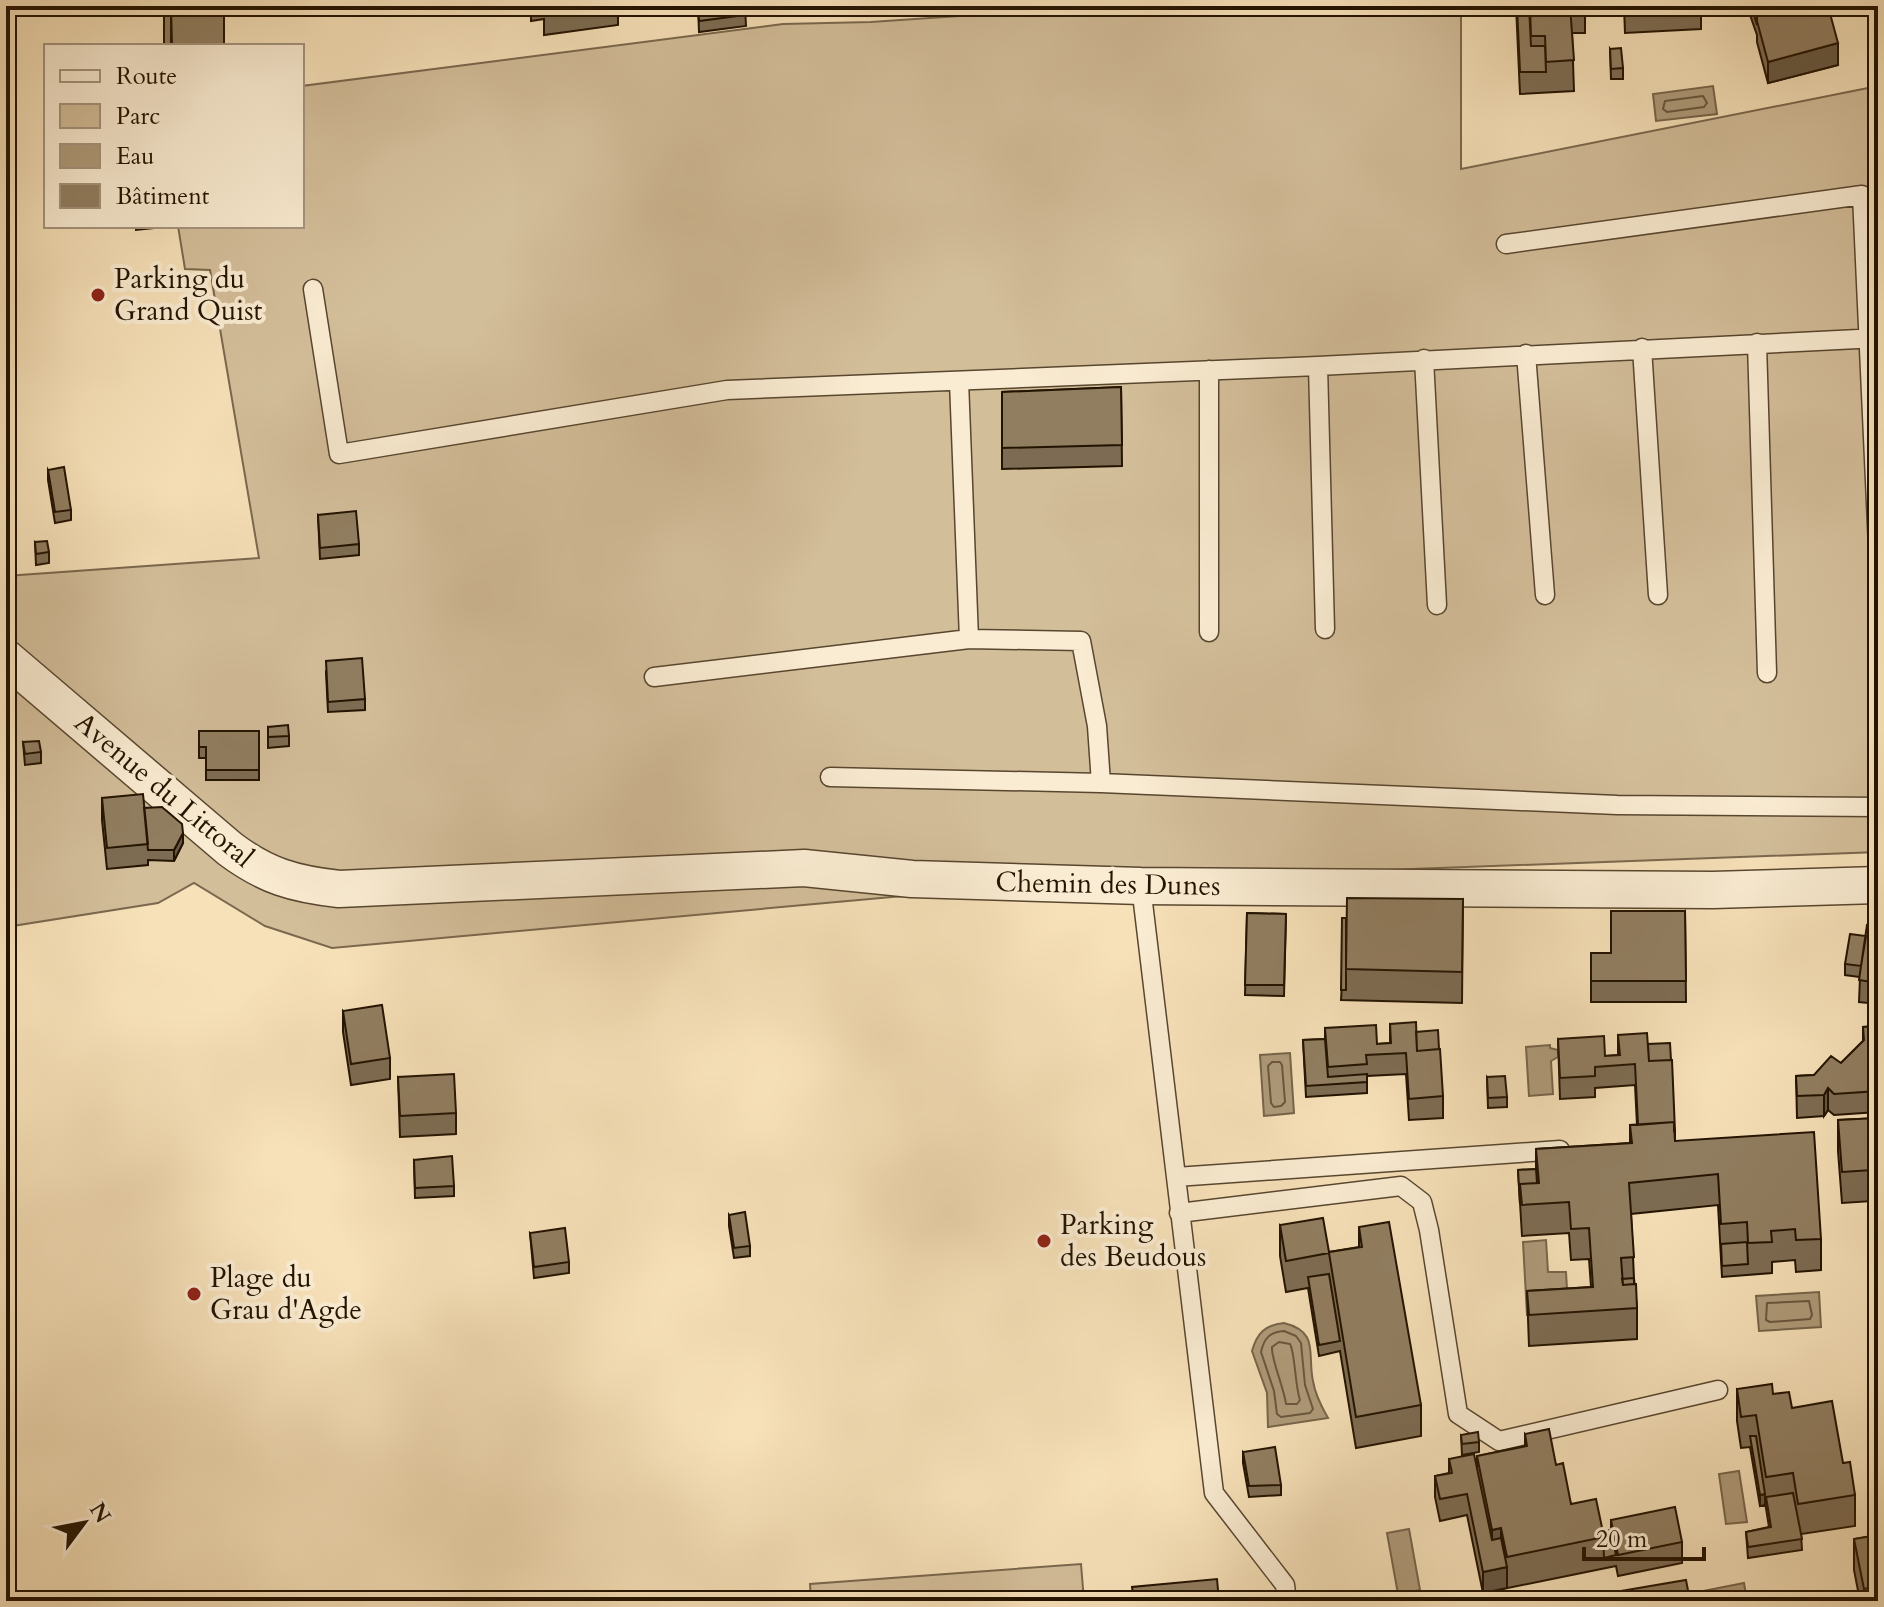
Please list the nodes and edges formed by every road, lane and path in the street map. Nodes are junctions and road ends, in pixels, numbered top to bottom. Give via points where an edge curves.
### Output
1 (1506, 244) dead end
2 (313, 289) dead end
3 (1873, 338) edge
4 (1757, 343) junction
5 (1642, 348) junction
6 (1526, 354) junction
7 (1424, 359) junction
8 (1318, 366) junction
9 (1209, 370) junction
10 (959, 381) junction
11 (1878, 547) edge
12 (1545, 595) dead end
13 (1658, 595) dead end
14 (1437, 605) dead end
15 (1325, 629) dead end
16 (1209, 632) dead end
17 (969, 639) junction
18 (6, 658) edge
19 (1767, 673) dead end
20 (654, 677) dead end
21 (830, 777) dead end
22 (1101, 783) junction
23 (1878, 807) edge
24 (1878, 885) edge
25 (1141, 886) junction
26 (339, 889) joint
27 (1576, 1149) edge
28 (1176, 1177) junction
29 (1179, 1213) junction
30 (1718, 1390) dead end
31 (1287, 1601) edge

1 - 3 lane via 1862,195
2 - 10 lane via 339,454 727,390
3 - 4 lane
3 - 11 lane
4 - 5 lane
4 - 19 lane
5 - 6 lane
5 - 13 lane
6 - 7 lane
6 - 12 lane
7 - 8 lane
7 - 14 lane
8 - 9 lane
8 - 15 lane
9 - 10 lane
9 - 16 lane
10 - 17 lane
17 - 20 lane
17 - 22 lane via 1081,641
18 - 26 street, Avenue du Littoral via 250,864 276,877
21 - 22 lane
22 - 23 lane via 1617,805
24 - 25 street, Chemin des Dunes via 1713,890
25 - 26 street, Chemin des Dunes via 912,879 804,868
25 - 28 lane
27 - 28 lane
28 - 29 lane
29 - 30 lane via 1401,1186 1422,1202 1458,1414 1499,1441
29 - 31 lane via 1214,1493 1285,1585

